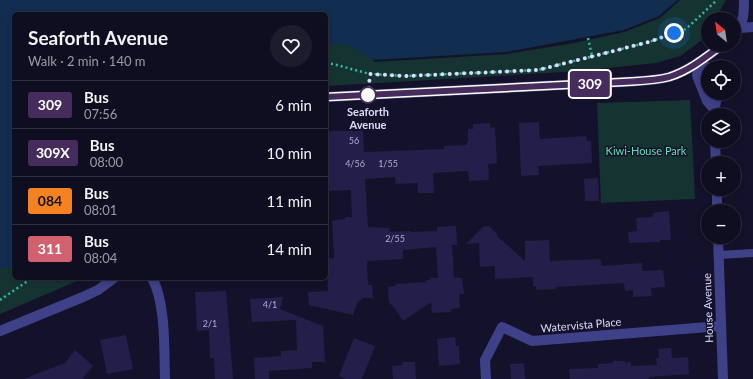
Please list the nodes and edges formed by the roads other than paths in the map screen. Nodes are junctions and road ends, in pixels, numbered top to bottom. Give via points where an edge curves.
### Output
1 (744, 0) edge
2 (741, 22) edge
3 (753, 28) edge
4 (741, 30) edge
5 (716, 52) edge
6 (708, 60) edge
7 (701, 66) edge
8 (701, 70) edge
9 (701, 86) edge
10 (328, 97) edge
11 (718, 244) edge
12 (753, 253) edge
13 (719, 255) junction
14 (111, 280) edge
15 (153, 280) edge
16 (721, 326) junction
17 (0, 331) edge
18 (166, 379) edge
19 (486, 379) edge
20 (723, 379) edge

1 - 2 street via 744,15
3 - 4 street
5 - 6 street
7 - 10 street via 673,76 648,80
8 - 9 street via 697,76
11 - 13 street, House Avenue
12 - 13 lane
13 - 16 street, House Avenue
14 - 17 street via 84,297
15 - 18 street via 158,288 162,308
16 - 19 street, Watervista Place via 532,341 502,327 485,360
16 - 20 street, House Avenue

